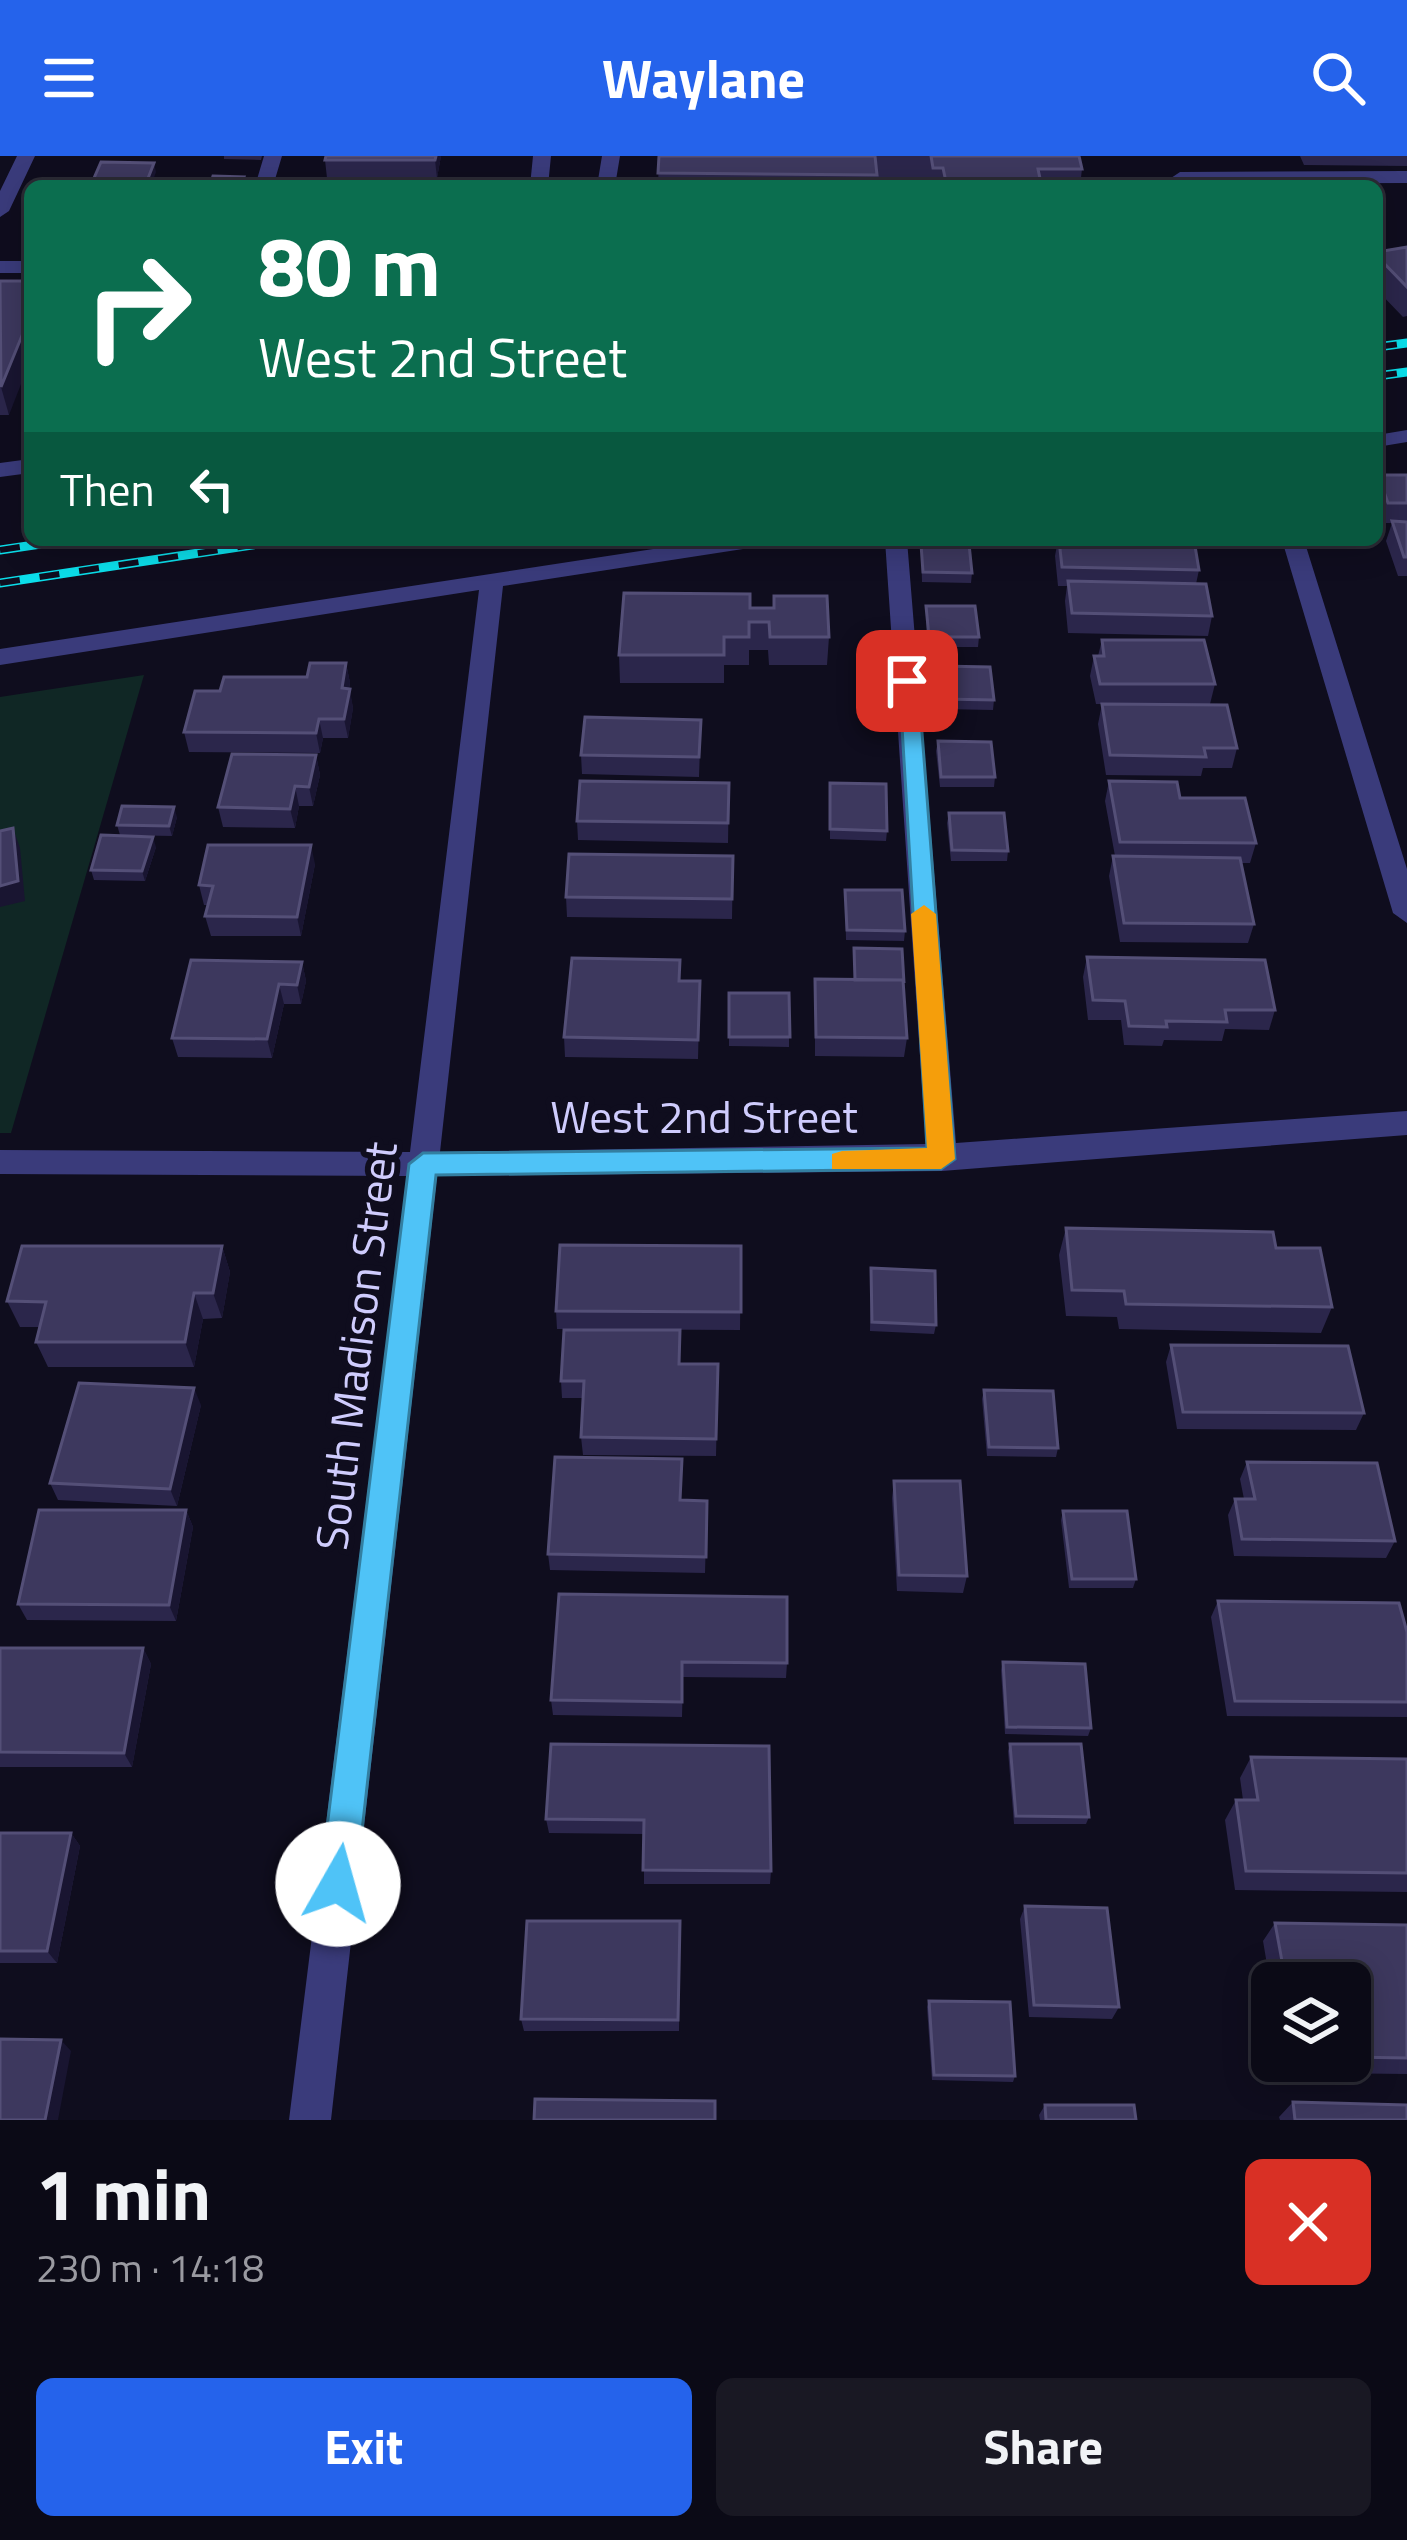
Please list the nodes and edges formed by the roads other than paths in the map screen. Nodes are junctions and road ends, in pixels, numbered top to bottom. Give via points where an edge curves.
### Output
1 (26, 156) edge
2 (1407, 177) edge
3 (1271, 180) edge
4 (0, 211) edge
5 (719, 546) edge
6 (896, 546) edge
7 (1295, 546) edge
8 (492, 583) junction
9 (0, 657) edge
10 (1407, 913) edge
11 (1407, 1124) edge
12 (941, 1159) junction
13 (0, 1162) edge
14 (423, 1164) junction
15 (310, 2120) edge

1 - 4 street
2 - 3 street
5 - 8 street
6 - 12 street
7 - 10 street
8 - 9 street
8 - 14 street, South Madison Street
11 - 12 street, West 2nd Street
12 - 14 street, West 2nd Street
13 - 14 street, West 2nd Street
14 - 15 street, South Madison Street

